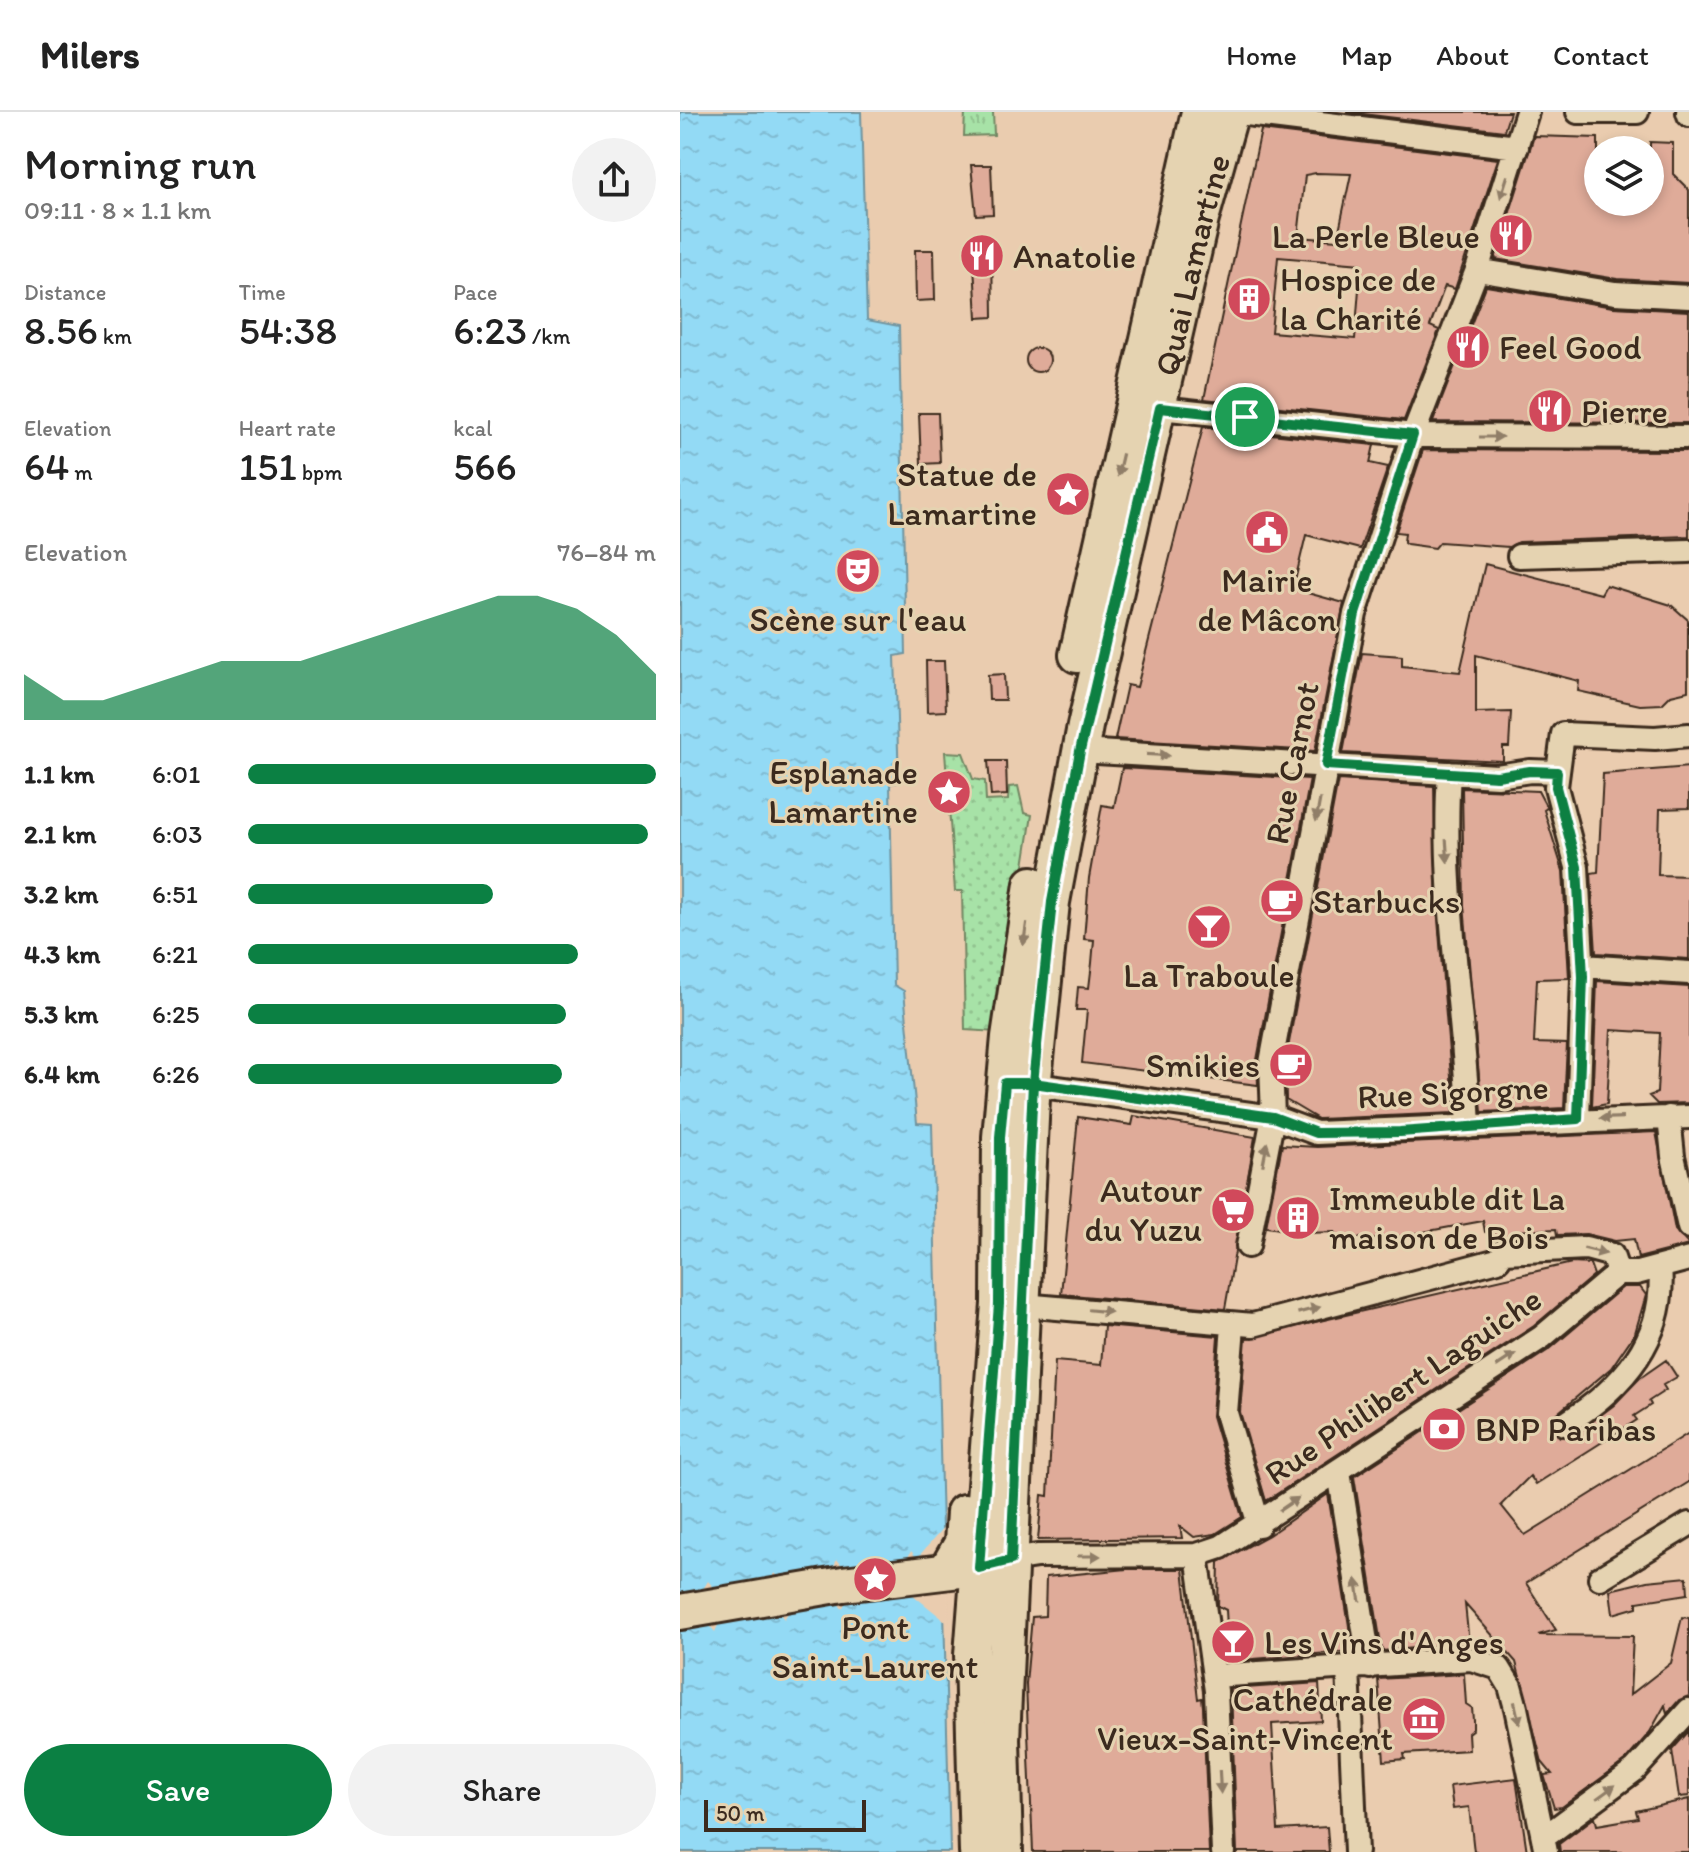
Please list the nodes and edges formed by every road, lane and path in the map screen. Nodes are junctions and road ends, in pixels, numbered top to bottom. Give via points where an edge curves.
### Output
1 (1199, 112) edge
2 (1215, 112) edge
3 (1230, 112) edge
4 (1527, 112) edge
5 (1578, 112) edge
6 (1637, 112) edge
7 (1517, 147) junction
8 (1201, 219) junction
9 (1477, 270) junction
10 (1689, 297) edge
11 (1160, 408) junction
12 (1413, 435) junction
13 (1689, 437) edge
14 (1689, 551) edge
15 (1519, 556) dead end
16 (1689, 735) edge
17 (1080, 751) junction
18 (1326, 765) junction
19 (1557, 772) junction
20 (1449, 773) junction
21 (1582, 966) junction
22 (1689, 973) edge
23 (1019, 1083) junction
24 (1270, 1117) junction
25 (1679, 1117) edge
26 (1578, 1119) junction
27 (1469, 1127) junction
28 (1000, 1137) junction
29 (1689, 1227) edge
30 (1248, 1246) dead end
31 (1689, 1259) edge
32 (1660, 1267) junction
33 (1618, 1273) junction
34 (1011, 1304) junction
35 (1233, 1326) junction
36 (1565, 1424) dead end
37 (1339, 1472) junction
38 (1689, 1524) edge
39 (1259, 1525) junction
40 (1197, 1555) junction
41 (995, 1564) junction
42 (946, 1571) junction
43 (1600, 1578) dead end
44 (680, 1612) edge
45 (1359, 1668) junction
46 (1214, 1676) junction
47 (1689, 1710) edge
48 (1545, 1845) edge
49 (977, 1852) edge
50 (993, 1852) edge
51 (1005, 1852) edge
52 (1223, 1852) edge
53 (1356, 1852) edge

1 -> 23 main road, Quai Lamartine via 1063,720 1034,874
2 - 8 street
3 - 7 street
3 - 8 main road, Quai Lamartine
4 - 7 street, Rue Carnot
5 - 6 street
7 -> 9 street, Rue Carnot
8 - 11 main road, Quai Lamartine
9 - 10 street via 1615,293
9 - 12 street, Rue Carnot
11 - 12 street
11 - 17 main road, Quai Lamartine
12 -> 13 street
12 - 18 street, Rue Carnot via 1355,614
14 - 15 street
16 - 19 street via 1563,734
17 -> 18 street
17 - 23 main road, Quai Lamartine
18 - 20 street
18 -> 24 street, Rue Carnot via 1271,1063
19 - 20 street
19 - 21 street via 1556,787 1577,867
20 -> 27 street via 1445,825
21 - 22 street
21 - 26 street
23 - 24 street, Rue Sigorgne
23 - 28 main road, Quai Lamartine
23 - 34 main road, Quai Lamartine
24 - 27 street, Rue Sigorgne via 1316,1133
30 -> 24 street, Rue Carnot
25 -> 26 street, Rue Sigorgne
25 - 29 street via 1673,1156
26 - 27 street, Rue Sigorgne
28 - 34 main road, Quai Lamartine
28 - 42 main road via 962,1543
31 - 32 street
32 - 33 street
32 - 36 street via 1660,1306 1636,1362 1592,1407
35 -> 33 street via 1498,1260 1504,1252 1586,1248 1612,1255
37 -> 33 street, Rue Philibert Laguiche via 1542,1337
34 -> 35 street
34 - 41 main road, Quai Lamartine
35 - 39 street via 1226,1413
39 -> 37 street, Rue Philibert Laguiche
45 -> 37 street
38 - 43 street
39 - 40 street, Rue Philibert Laguiche
41 -> 40 street via 1037,1556
40 - 46 street
41 - 42 main road
41 - 49 main road via 972,1655
41 - 50 main road
41 - 51 main road
42 - 44 main road
45 - 46 street
45 -> 48 street via 1471,1659 1499,1668 1510,1686
45 - 53 street
46 -> 52 street
48 -> 47 street via 1635,1770

